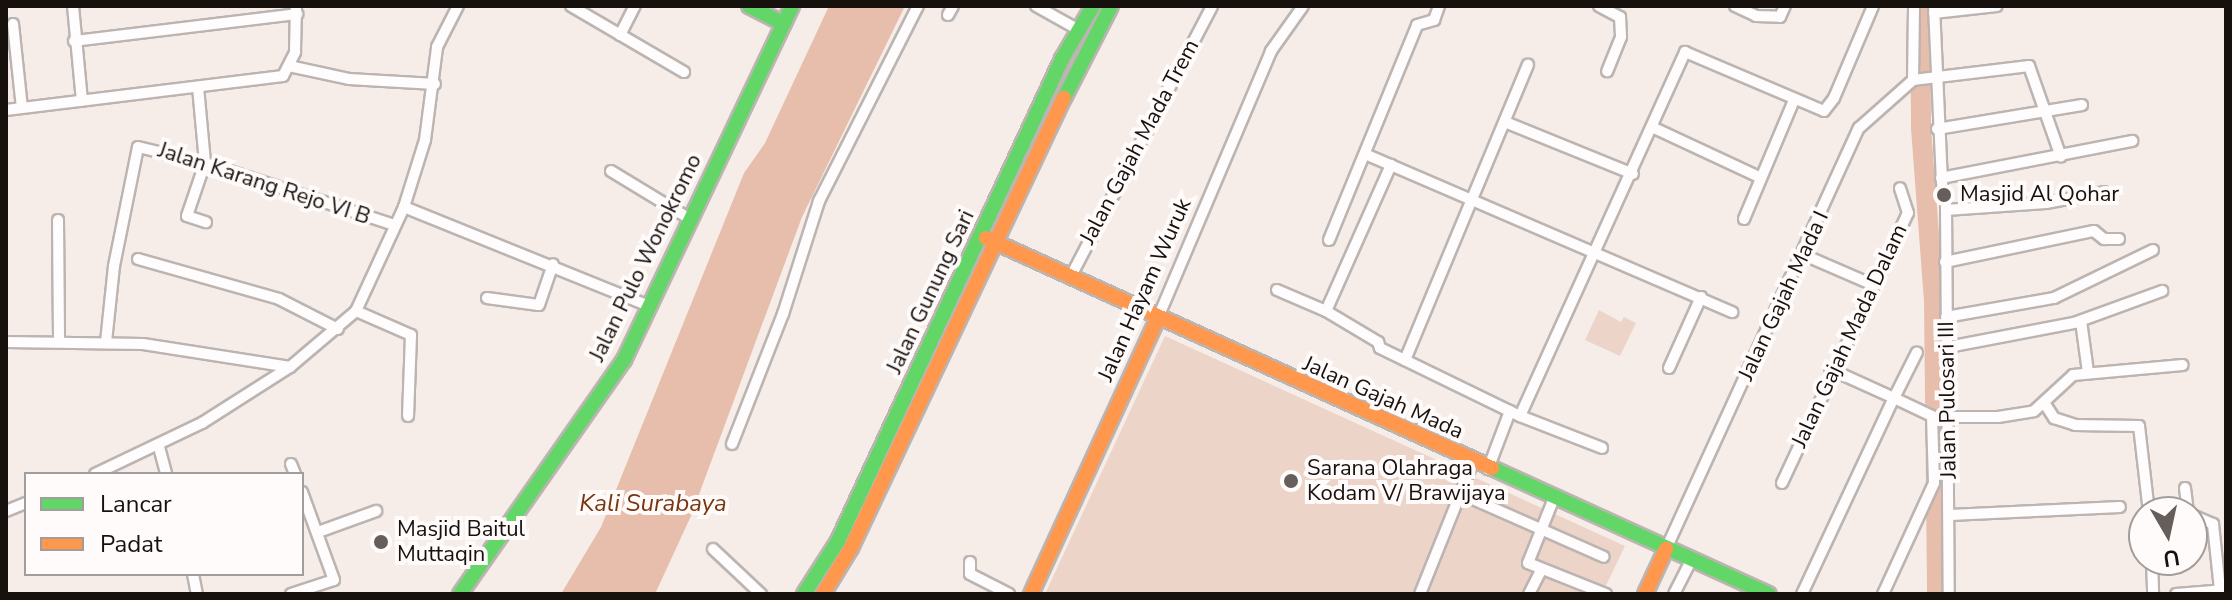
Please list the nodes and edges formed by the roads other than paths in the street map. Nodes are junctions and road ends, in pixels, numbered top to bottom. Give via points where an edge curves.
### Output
1 (73, 6) edge
2 (222, 6) edge
3 (458, 6) edge
4 (571, 6) edge
5 (635, 6) edge
6 (749, 6) edge
7 (792, 6) edge
8 (918, 6) edge
9 (1036, 6) edge
10 (1093, 6) edge
11 (1111, 6) edge
12 (1212, 6) edge
13 (1303, 6) edge
14 (1439, 6) edge
15 (1735, 6) edge
16 (1785, 6) edge
17 (1873, 6) edge
18 (1914, 6) edge
19 (1997, 6) edge
20 (1606, 8) edge
21 (296, 10) edge
22 (1934, 10) edge
23 (224, 21) junction
24 (13, 24) dead end
25 (784, 24) junction
26 (1079, 30) junction
27 (620, 35) junction
28 (74, 41) junction
29 (1528, 65) dead end
30 (289, 66) junction
31 (1607, 71) dead end
32 (684, 72) dead end
33 (1933, 78) junction
34 (1915, 80) junction
35 (435, 84) junction
36 (198, 87) junction
37 (1794, 100) junction
38 (82, 101) junction
39 (2082, 105) dead end
40 (22, 108) junction
41 (6, 110) edge
42 (2047, 112) junction
43 (1505, 122) junction
44 (1654, 128) junction
45 (1937, 129) junction
46 (2132, 141) dead end
47 (1365, 154) junction
48 (2061, 157) junction
49 (205, 163) junction
50 (1391, 165) junction
51 (611, 171) dead end
52 (1633, 174) junction
53 (1759, 177) junction
54 (1900, 188) dead end
55 (2104, 192) dead end
56 (1473, 199) junction
57 (412, 210) junction
58 (690, 219) junction
59 (1744, 219) dead end
60 (58, 220) dead end
61 (206, 222) dead end
62 (395, 225) junction
63 (987, 238) junction
64 (2119, 239) dead end
65 (1329, 240) dead end
66 (2153, 250) dead end
67 (1596, 251) junction
68 (1804, 255) junction
69 (138, 259) dead end
70 (1945, 262) junction
71 (553, 264) junction
72 (1070, 278) junction
73 (1871, 284) junction
74 (1277, 290) dead end
75 (2162, 291) dead end
76 (1701, 297) junction
77 (487, 298) dead end
78 (651, 307) junction
79 (356, 311) junction
80 (1326, 311) junction
81 (1732, 312) dead end
82 (1946, 317) junction
83 (1157, 320) junction
84 (2081, 321) junction
85 (338, 329) junction
86 (59, 340) junction
87 (6, 342) edge
88 (106, 342) junction
89 (1948, 347) junction
90 (1917, 352) dead end
91 (1405, 360) junction
92 (2183, 365) dead end
93 (290, 367) junction
94 (1669, 368) dead end
95 (1830, 369) junction
96 (2088, 372) junction
97 (1894, 398) junction
98 (2045, 404) junction
99 (1515, 414) junction
100 (408, 416) dead end
101 (1950, 417) junction
102 (732, 444) dead end
103 (159, 447) junction
104 (1602, 448) dead end
105 (1473, 462) junction
106 (1488, 469) junction
107 (100, 472) edge
108 (165, 472) edge
109 (1782, 483) dead end
110 (2185, 488) dead end
111 (1459, 493) junction
112 (2147, 496) edge
113 (2187, 496) edge
114 (304, 497) edge
115 (1554, 498) junction
116 (2120, 507) dead end
117 (376, 511) dead end
118 (860, 511) junction
119 (1950, 515) junction
120 (2208, 522) edge
121 (318, 532) junction
122 (1541, 532) junction
123 (713, 549) dead end
124 (1666, 549) junction
125 (1604, 557) dead end
126 (1691, 560) junction
127 (970, 562) dead end
128 (1542, 569) junction
129 (1742, 589) edge
130 (2223, 590) edge
131 (291, 594) edge
132 (460, 594) edge
133 (761, 594) edge
134 (804, 594) edge
135 (823, 594) edge
136 (1009, 594) edge
137 (1031, 594) edge
138 (1420, 594) edge
139 (1529, 594) edge
140 (1606, 594) edge
141 (1645, 594) edge
142 (1674, 594) edge
143 (1769, 594) edge
144 (1802, 594) edge
145 (1883, 594) edge
146 (1949, 594) edge
147 (2176, 594) edge

1 - 28 street
2 - 23 street
3 - 35 street via 437,47
4 - 27 street
5 - 27 street
6 - 25 main road
7 - 25 main road, Jalan Pulo Wonokromo
8 - 102 street via 819,201 783,314
9 - 26 street
10 - 26 main road, Jalan Gunung Sari
11 - 63 main road, Jalan Gunung Sari
12 - 72 street, Jalan Gajah Mada Trem
13 - 83 street, Jalan Hayam Wuruk via 1271,51
14 - 47 street via 1434,20 1417,25
15 - 16 street via 1756,16 1780,17
17 - 37 street via 1824,111
18 - 34 street
19 - 22 street
20 - 31 street via 1620,17 1621,37
21 - 23 street
21 - 30 street via 298,38
22 - 33 street
23 - 28 street
24 - 40 street
25 - 58 main road, Jalan Pulo Wonokromo
26 - 63 main road, Jalan Gunung Sari
27 - 32 street
28 - 38 street
29 - 43 street
30 - 35 street via 349,79
30 - 36 street via 278,77
33 - 34 street
33 - 42 street via 2029,66
33 - 45 street
34 - 68 street, Jalan Gajah Mada I via 1859,128
35 - 57 street
36 - 38 street
36 - 49 street
37 - 44 street via 1685,52
37 - 53 street
38 - 40 street
39 - 42 street
40 - 41 street
42 - 45 street
42 - 48 street
43 - 52 street
43 - 56 street
44 - 52 street
44 - 53 street
45 - 48 street via 1942,181
46 - 48 street
47 - 50 street
47 - 65 street
49 - 61 street via 187,216
49 - 62 street, Jalan Karang Rejo VI B
49 - 88 street, Jalan Karang Rejo VI B via 145,146 135,151
50 - 56 street
50 - 80 street
51 - 58 street
52 - 67 street
53 - 59 street
54 - 73 street, Jalan Gajah Mada Dalam via 1908,213
55 - 70 street, Jalan Pulosari III via 2046,203 1946,208
56 - 67 street
56 - 91 street
57 - 62 street
57 - 71 street
58 - 78 main road, Jalan Pulo Wonokromo
60 - 86 street
62 - 79 street
63 - 72 main road, Jalan Gajah Mada
63 - 118 main road, Jalan Gunung Sari
64 - 70 street via 2104,239 2094,231
66 - 82 street via 2054,298
67 - 76 street
67 - 99 street
68 - 73 street
68 - 124 street, Jalan Gajah Mada I
69 - 85 street via 279,299
70 - 82 street, Jalan Pulosari III
71 - 77 street via 539,305
71 - 78 street
72 - 83 main road, Jalan Gajah Mada
73 - 95 street, Jalan Gajah Mada Dalam
74 - 80 street
75 - 84 street
76 - 81 street
76 - 94 street
78 - 132 main road, Jalan Pulo Wonokromo via 624,360
79 - 85 street
79 - 100 street via 411,335
80 - 91 street
82 - 89 street, Jalan Pulosari III
83 - 105 main road, Jalan Gajah Mada
83 - 137 main road, Jalan Hayam Wuruk
84 - 89 street
84 - 96 street
85 - 93 street
86 - 87 street
86 - 88 street
88 - 93 street
89 - 101 street, Jalan Pulosari III
90 - 97 street
91 - 99 street
92 - 96 street
93 - 103 street
95 - 97 street
95 - 109 street, Jalan Gajah Mada Dalam
96 - 98 street via 2069,377
97 - 144 street
97 - 145 street via 1932,416 1934,483
98 - 101 street via 1998,417
98 - 112 street via 2054,418 2075,425 2139,426
99 - 104 street
99 - 106 street
101 - 119 street, Jalan Pulosari III
103 - 107 street
103 - 108 street
105 - 106 main road, Jalan Gajah Mada
105 - 111 street
106 - 115 main road, Jalan Gajah Mada
110 - 113 street
111 - 122 street
111 - 138 street
114 - 121 street
115 - 122 street
115 - 124 main road, Jalan Gajah Mada
116 - 119 street
117 - 121 street
118 - 134 main road, Jalan Gunung Sari
118 - 135 main road, Jalan Gunung Sari
119 - 146 street, Jalan Pulosari III
120 - 130 street via 2213,524
121 - 131 street via 334,580
122 - 125 street
122 - 128 street via 1528,563
123 - 133 street
124 - 126 main road, Jalan Gajah Mada
124 - 141 main road
126 - 129 main road, Jalan Gajah Mada
126 - 142 street
127 - 136 street via 970,574
128 - 139 street
128 - 140 street
129 - 143 main road, Jalan Gajah Mada
130 - 147 street

